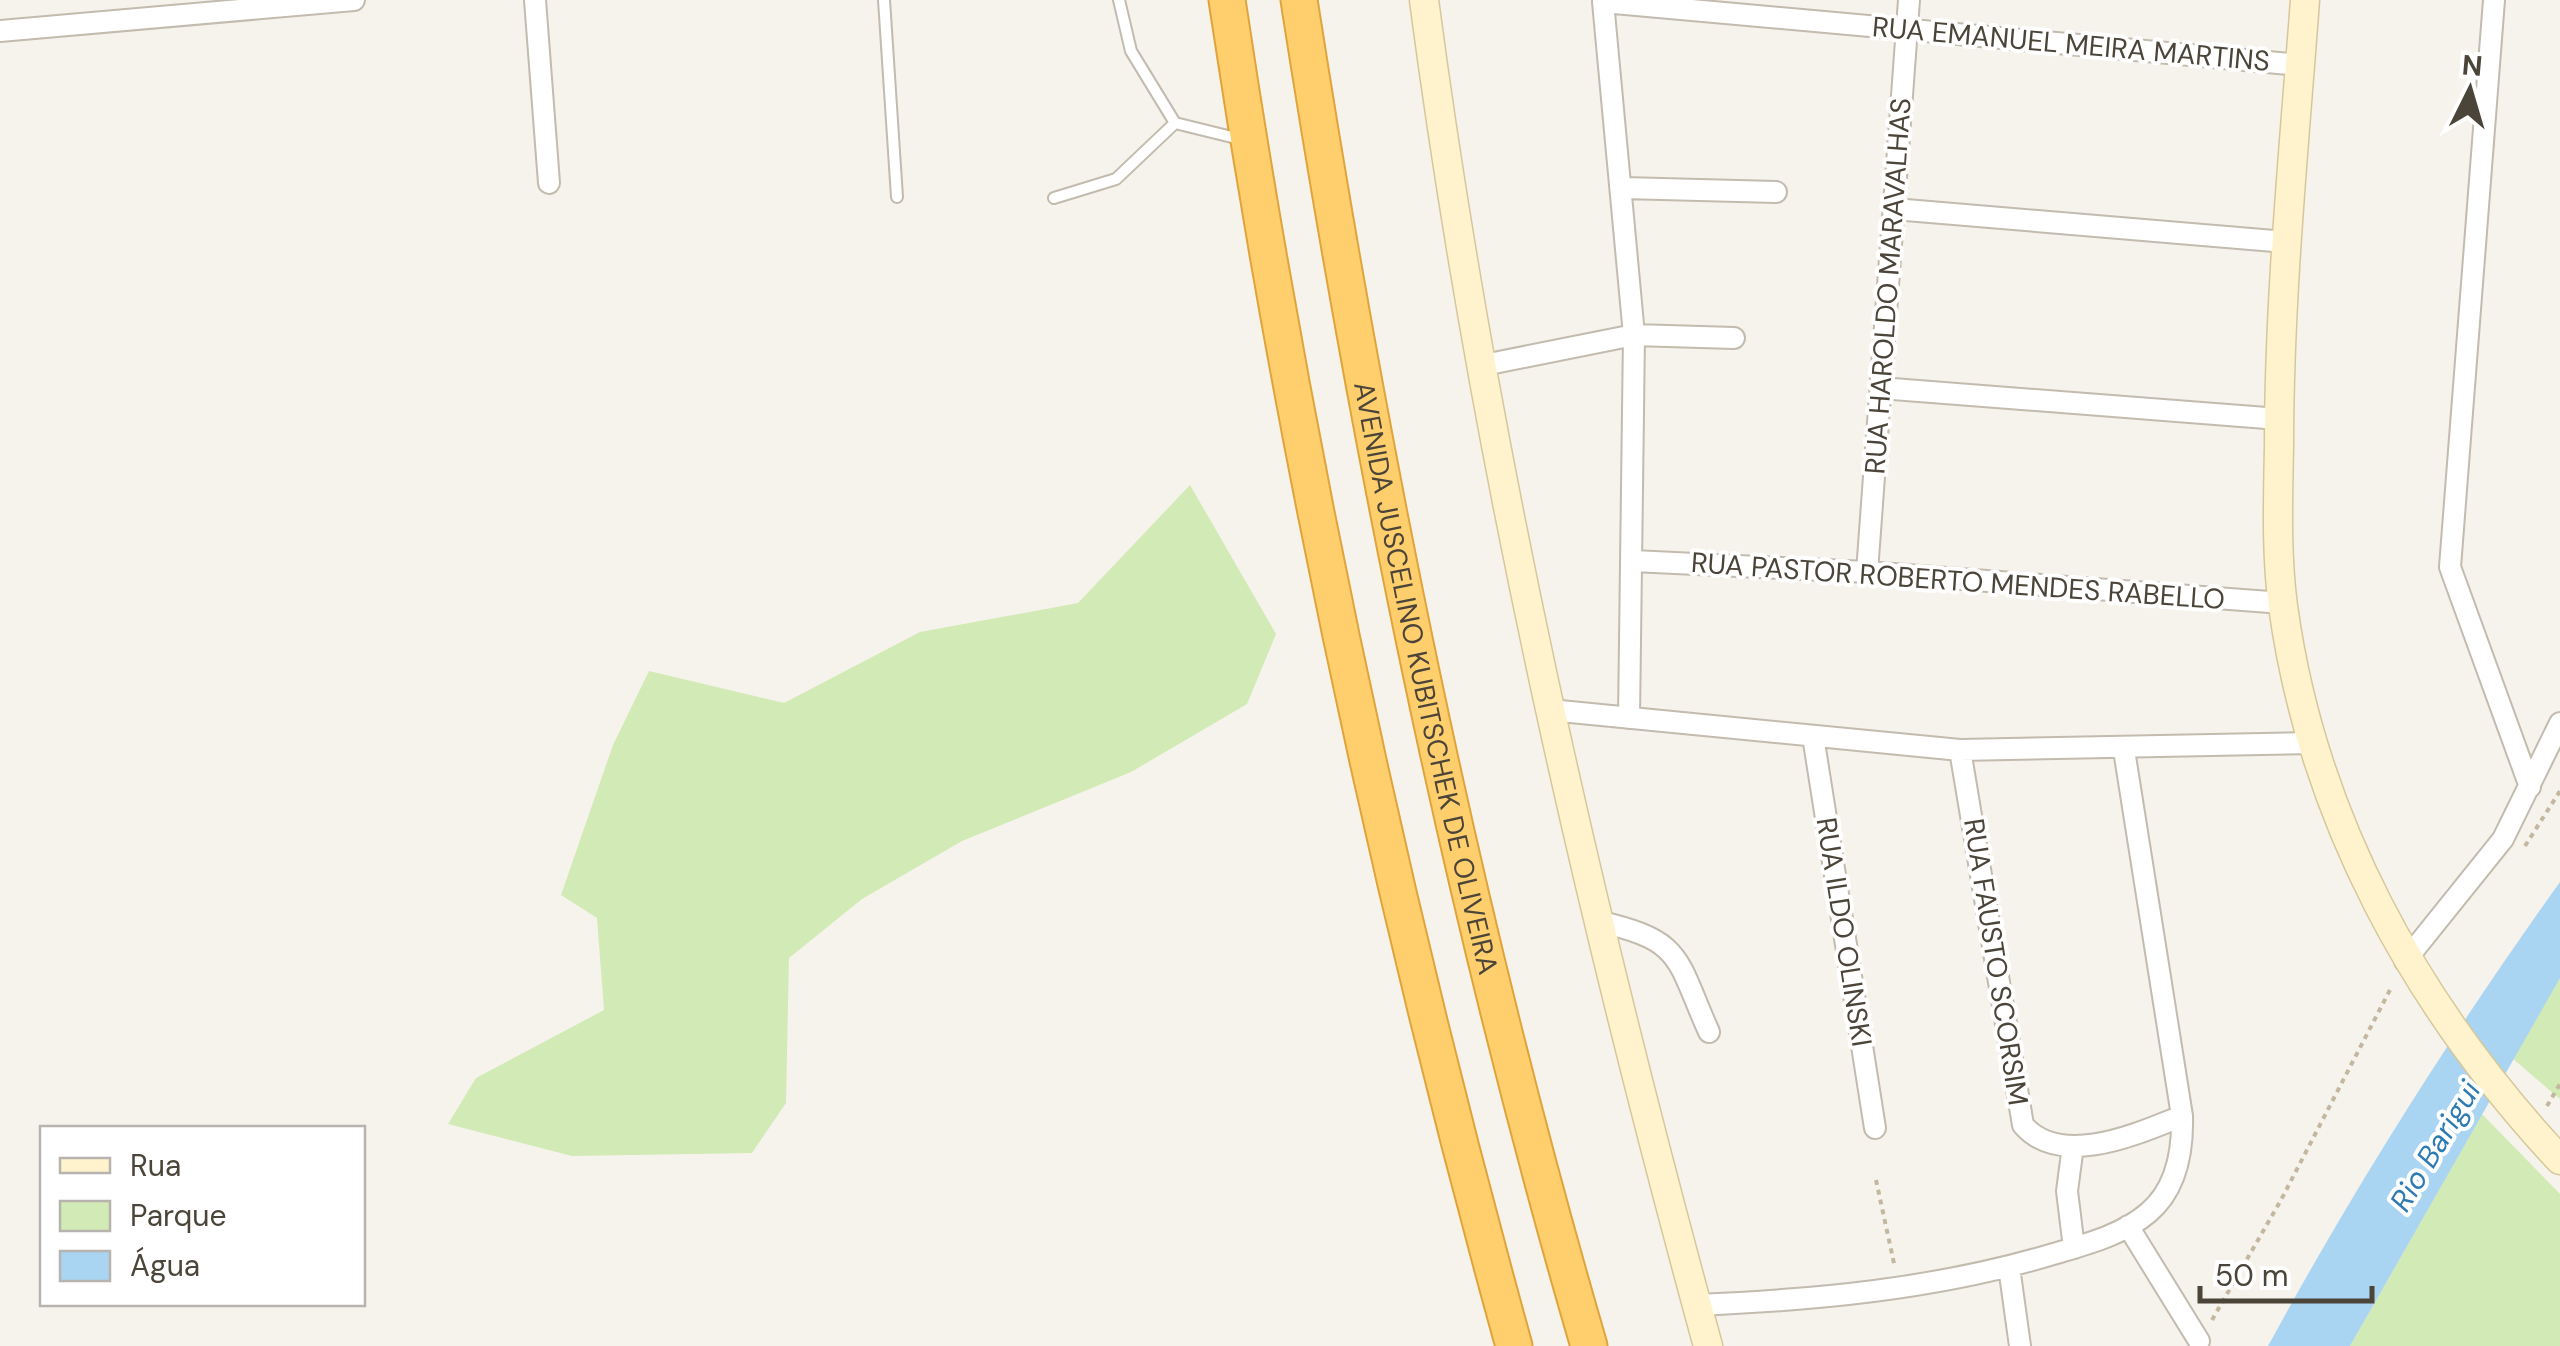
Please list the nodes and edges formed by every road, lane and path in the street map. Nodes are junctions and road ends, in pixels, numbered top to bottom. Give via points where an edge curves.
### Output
1 (354, 0) edge
2 (534, 0) edge
3 (884, 0) edge
4 (1119, 0) edge
5 (1228, 0) edge
6 (1299, 0) edge
7 (1424, 0) edge
8 (1909, 0) edge
9 (2306, 0) edge
10 (2494, 0) edge
11 (1603, 2) edge
12 (1907, 29) junction
13 (0, 31) edge
14 (2300, 65) junction
15 (1175, 123) junction
16 (1248, 141) junction
17 (549, 183) dead end
18 (1623, 188) junction
19 (1776, 192) dead end
20 (898, 197) dead end
21 (1054, 198) dead end
22 (1894, 209) junction
23 (2286, 242) junction
24 (1634, 335) junction
25 (1734, 338) dead end
26 (1484, 364) junction
27 (1880, 388) junction
28 (2279, 420) junction
29 (1633, 561) junction
30 (1867, 572) junction
31 (2283, 603) junction
32 (1550, 710) junction
33 (1629, 718) junction
34 (2560, 723) edge
35 (1813, 736) junction
36 (2315, 743) junction
37 (1960, 750) junction
38 (2124, 750) junction
39 (2530, 787) junction
40 (1597, 920) junction
41 (2405, 961) junction
42 (1709, 1032) dead end
43 (2182, 1116) junction
44 (1875, 1128) dead end
45 (2073, 1146) junction
46 (2560, 1160) edge
47 (1876, 1180) dead end
48 (2128, 1226) junction
49 (2074, 1248) junction
50 (2010, 1267) junction
51 (1492, 1270) junction
52 (1898, 1288) junction
53 (1696, 1305) junction
54 (2199, 1341) joint
55 (1497, 1346) edge
56 (1514, 1346) edge
57 (1589, 1346) edge
58 (1708, 1346) edge
59 (2020, 1346) edge

1 - 13 street
2 - 17 street
3 - 20 lane
4 - 15 lane via 1130,51
5 - 16 highway
6 - 57 highway, AVENIDA JUSCELINO KUBITSCHEK DE OLIVEIRA via 1359,357 1438,753
7 - 26 main road
8 - 12 street, RUA HAROLDO MARAVALHAS
9 - 14 main road
10 - 39 street via 2450,566
11 - 12 street, RUA EMANUEL MEIRA MARTINS
11 - 18 street
12 - 14 street, RUA EMANUEL MEIRA MARTINS
12 - 22 street, RUA HAROLDO MARAVALHAS
14 - 23 main road
15 - 16 lane
15 - 21 lane via 1116,179
16 - 51 highway via 1273,303 1359,729
18 - 19 street
18 - 24 street
22 - 23 street
22 - 27 street, RUA HAROLDO MARAVALHAS
23 - 28 main road
24 - 25 street
24 - 26 street
24 - 29 street
26 - 32 main road
27 - 28 street
27 - 30 street, RUA HAROLDO MARAVALHAS
28 - 31 main road
29 - 30 street, RUA PASTOR ROBERTO MENDES RABELLO
29 - 33 street
30 - 31 street, RUA PASTOR ROBERTO MENDES RABELLO
31 - 36 main road
32 - 33 street
32 - 40 main road
33 - 35 street
34 - 39 street
35 - 37 street
35 - 44 street, RUA ILDO OLINSKI
36 - 38 street
36 - 41 main road via 2359,864
37 - 38 street
37 - 45 street, RUA FAUSTO SCORSIM via 2019,1116 2029,1132
38 - 43 street
39 - 41 street via 2488,862
40 - 42 street via 1658,938 1674,954
40 - 53 main road
41 - 46 main road via 2514,1111
41 - 54 path via 2282,1200
43 - 45 street
43 - 48 street via 2177,1171 2150,1212
45 - 49 street via 2066,1190
47 - 52 path
48 - 49 street
48 - 54 street
49 - 50 street
50 - 52 street
50 - 59 street
51 - 55 street
51 - 56 highway
52 - 53 street
53 - 58 main road

